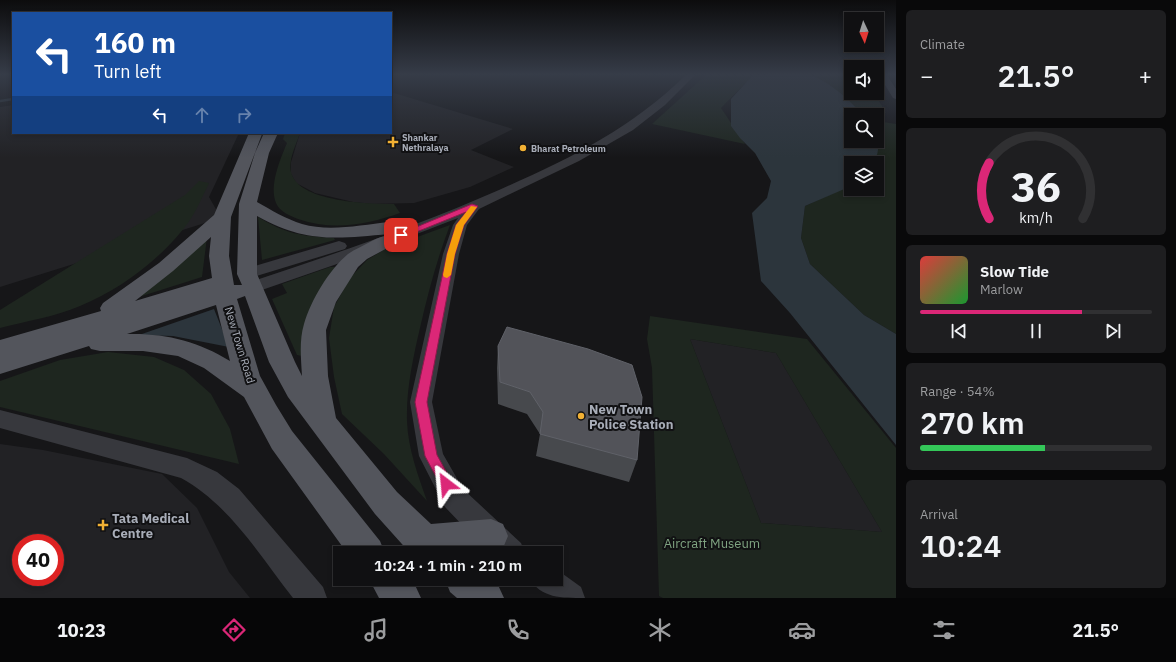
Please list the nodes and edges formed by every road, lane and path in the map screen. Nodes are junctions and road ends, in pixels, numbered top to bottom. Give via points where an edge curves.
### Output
1 (643, 103) edge
2 (662, 103) edge
3 (614, 125) junction
4 (629, 128) junction
5 (255, 134) edge
6 (271, 134) edge
7 (248, 204) junction
8 (474, 206) junction
9 (222, 217) junction
10 (388, 234) junction
11 (250, 280) junction
12 (224, 288) junction
13 (97, 318) junction
14 (62, 347) junction
15 (0, 349) edge
16 (0, 365) edge
17 (254, 390) junction
18 (0, 419) edge
19 (322, 424) junction
20 (501, 544) edge
21 (363, 546) edge
22 (427, 546) edge
23 (465, 546) edge
24 (393, 586) edge
25 (472, 586) edge
26 (554, 586) edge
27 (312, 598) edge
28 (402, 598) edge
29 (485, 598) edge
30 (570, 598) edge

1 - 3 street
2 - 4 street
3 - 4 street
3 - 10 street via 532,168
4 - 8 street via 572,160
5 - 9 main road, New Town Road
6 - 7 main road via 262,153
7 - 10 main road via 298,228 319,232
7 - 11 main road
8 - 10 street
8 - 20 street via 460,225 451,254 421,402 431,456 454,498
9 - 12 main road, New Town Road via 219,256
9 - 13 main road via 151,280
10 - 11 street
10 - 19 main road via 356,258 341,274 326,300 314,329
11 - 12 main road
11 - 19 main road via 282,362 297,390
12 - 13 main road
12 - 14 main road
12 - 17 main road, New Town Road
13 - 15 main road
14 - 16 main road
14 - 17 main road via 128,342 154,342 172,346 207,359
17 - 21 main road, New Town Road via 282,440
18 - 27 street via 187,469 208,480 230,498
19 - 22 main road via 386,503
20 - 23 main road
24 - 28 main road
25 - 29 main road
26 - 30 street

